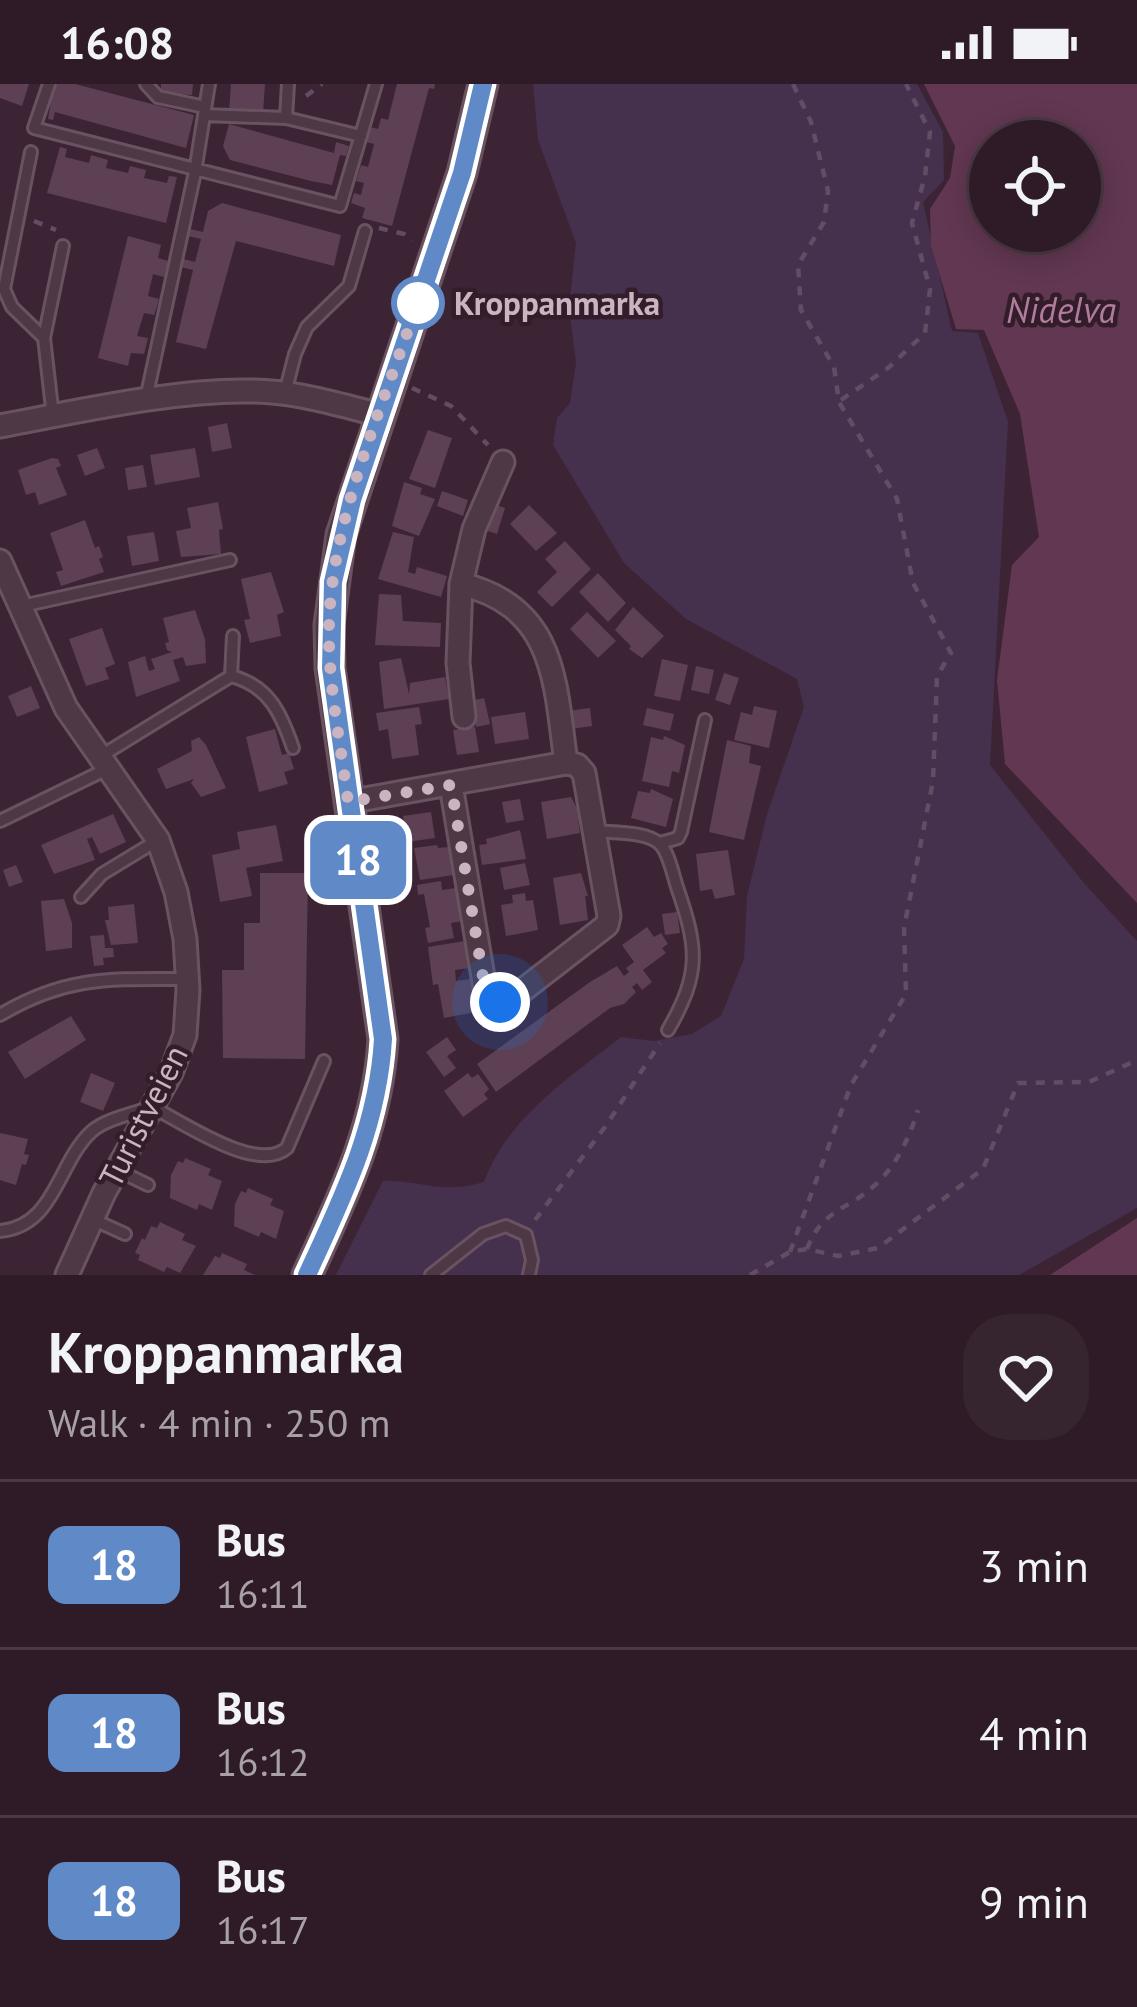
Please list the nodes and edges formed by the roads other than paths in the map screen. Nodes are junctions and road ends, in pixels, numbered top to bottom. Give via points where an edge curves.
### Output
1 (49, 84) edge
2 (146, 84) edge
3 (209, 84) edge
4 (288, 84) edge
5 (376, 84) edge
6 (483, 84) edge
7 (205, 111) junction
8 (286, 118) junction
9 (361, 136) junction
10 (31, 152) dead end
11 (195, 172) junction
12 (365, 231) dead end
13 (63, 246) road end
14 (44, 338) junction
15 (285, 393) junction
16 (145, 402) junction
17 (381, 415) junction
18 (53, 417) junction
19 (0, 426) edge
20 (503, 461) road end
21 (230, 560) dead end
22 (0, 561) edge
23 (461, 584) junction
24 (20, 607) junction
25 (233, 636) dead end
26 (231, 676) junction
27 (464, 717) dead end
28 (705, 720) dead end
29 (293, 748) dead end
30 (566, 763) junction
31 (102, 764) junction
32 (451, 785) junction
33 (348, 802) junction
34 (0, 821) edge
35 (596, 831) junction
36 (158, 840) junction
37 (660, 843) junction
38 (81, 897) dead end
39 (188, 979) junction
40 (0, 1015) edge
41 (668, 1030) road end
42 (324, 1061) dead end
43 (152, 1106) junction
44 (117, 1170) junction
45 (148, 1185) dead end
46 (92, 1219) junction
47 (0, 1232) edge
48 (124, 1234) dead end
49 (68, 1275) edge
50 (307, 1275) edge
51 (431, 1275) edge
52 (529, 1275) edge

1 - 11 lane via 34,128
2 - 7 lane via 158,97
3 - 7 lane
4 - 8 lane
5 - 9 lane
6 - 17 street via 462,173
7 - 8 lane
7 - 11 lane
8 - 9 lane
9 - 11 lane via 340,206
10 - 14 lane via 4,289
11 - 16 lane
12 - 15 lane via 350,286 307,327
13 - 14 lane
14 - 18 lane
15 - 16 street
15 - 17 street
16 - 18 street
17 - 33 street via 341,535 331,604
18 - 19 street
20 - 23 street
21 - 24 lane
22 - 24 street, Turistveien
23 - 27 street
23 - 30 street via 492,591 535,629 554,674
24 - 31 street, Turistveien via 66,709
25 - 26 lane
26 - 29 lane via 277,706
26 - 31 lane
28 - 37 lane via 681,832
30 - 32 street
30 - 35 street via 584,773
31 - 34 lane
31 - 36 street, Turistveien
32 - 33 street
32 - 35 street via 485,989 500,1002 607,926
33 - 50 street via 380,1002 381,1069 367,1140
35 - 37 lane
36 - 38 lane
36 - 39 street, Turistveien via 176,892
37 - 41 lane via 694,947 687,998
39 - 40 lane via 71,984
39 - 43 street, Turistveien via 185,1035
42 - 43 lane via 287,1148 270,1158 242,1153
43 - 44 street, Turistveien
43 - 47 lane via 93,1129 42,1211
44 - 45 lane
44 - 46 street, Turistveien
46 - 48 lane
46 - 49 street, Turistveien
51 - 52 lane via 506,1226 526,1235

